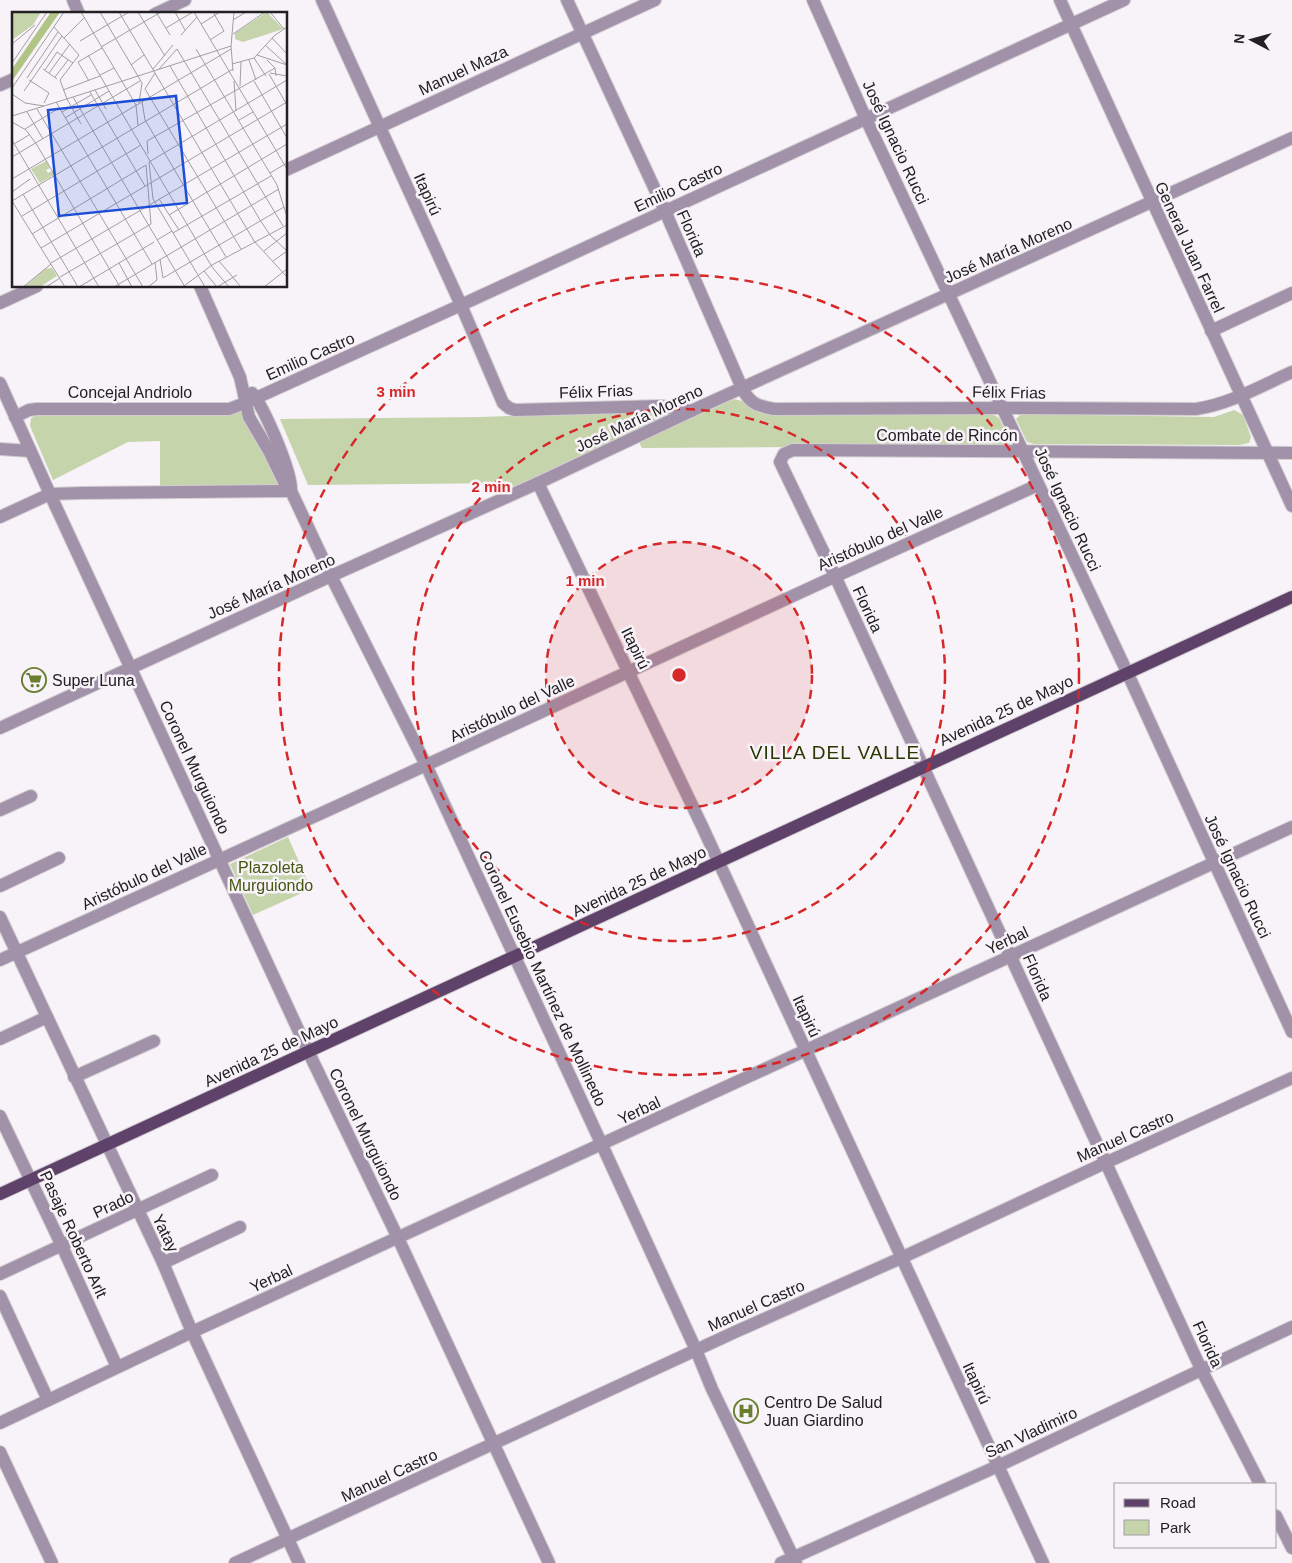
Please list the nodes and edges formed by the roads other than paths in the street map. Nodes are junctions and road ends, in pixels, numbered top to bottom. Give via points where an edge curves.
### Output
1 (73, 0) edge
2 (185, 0) edge
3 (322, 0) edge
4 (567, 0) edge
5 (654, 0) edge
6 (813, 0) edge
7 (1060, 0) edge
8 (1124, 0) edge
9 (78, 12) edge
10 (159, 12) edge
11 (1071, 24) junction
12 (582, 32) junction
13 (12, 80) edge
14 (0, 85) edge
15 (866, 119) junction
16 (380, 127) junction
17 (1292, 138) edge
18 (288, 169) edge
19 (1152, 202) junction
20 (665, 211) junction
21 (33, 288) edge
22 (201, 288) edge
23 (1292, 293) edge
24 (949, 295) junction
25 (0, 303) edge
26 (461, 306) junction
27 (1211, 331) junction
28 (1292, 372) edge
29 (0, 383) edge
30 (742, 388) junction
31 (1241, 396) junction
32 (251, 401) junction
33 (503, 403) joint
34 (1002, 408) junction
35 (774, 409) joint
36 (691, 411) junction
37 (15, 417) junction
38 (0, 449) edge
39 (30, 451) junction
40 (1023, 452) junction
41 (1268, 453) junction
42 (1292, 453) edge
43 (784, 454) joint
44 (538, 484) junction
45 (1038, 485) junction
46 (291, 491) junction
47 (50, 494) junction
48 (1292, 506) edge
49 (0, 517) edge
50 (331, 576) junction
51 (835, 576) junction
52 (1292, 596) edge
53 (131, 668) junction
54 (629, 672) junction
55 (1126, 672) junction
56 (0, 728) edge
57 (426, 765) junction
58 (923, 767) junction
59 (31, 796) dead end
60 (0, 810) edge
61 (1292, 827) edge
62 (59, 858) dead end
63 (220, 860) junction
64 (1214, 862) junction
65 (717, 863) junction
66 (0, 886) edge
67 (0, 917) edge
68 (17, 952) junction
69 (515, 956) junction
70 (1011, 956) junction
71 (0, 960) edge
72 (47, 1017) junction
73 (1292, 1032) edge
74 (0, 1039) edge
75 (154, 1041) dead end
76 (805, 1050) junction
77 (308, 1051) junction
78 (74, 1077) junction
79 (1292, 1078) edge
80 (0, 1116) edge
81 (602, 1145) junction
82 (106, 1146) junction
83 (1105, 1163) junction
84 (212, 1175) dead end
85 (31, 1180) junction
86 (0, 1194) edge
87 (137, 1211) junction
88 (240, 1227) dead end
89 (398, 1238) junction
90 (62, 1246) junction
91 (901, 1258) junction
92 (162, 1263) junction
93 (0, 1274) edge
94 (0, 1296) edge
95 (1292, 1326) edge
96 (192, 1332) junction
97 (696, 1350) junction
98 (117, 1367) junction
99 (1201, 1369) junction
100 (48, 1400) junction
101 (0, 1423) edge
102 (494, 1444) junction
103 (0, 1452) edge
104 (998, 1466) junction
105 (1259, 1483) edge
106 (1277, 1518) edge
107 (288, 1539) junction
108 (1292, 1548) edge
109 (795, 1560) edge
110 (52, 1563) edge
111 (235, 1563) edge
112 (300, 1563) edge
113 (549, 1563) edge
114 (781, 1563) edge
115 (1043, 1563) edge

1 - 9 street
2 - 10 street
3 - 16 street, Itapirú
4 - 12 street, Florida
5 - 12 street, Manuel Maza
6 - 15 street, José Ignacio Rucci
7 - 11 street, General Juan Farrel
8 - 11 street, Emilio Castro
11 - 15 street, Emilio Castro
11 - 19 street, General Juan Farrel
12 - 16 street, Manuel Maza
12 - 20 street, Florida
13 - 14 street
15 - 20 street, Emilio Castro
15 - 24 street, José Ignacio Rucci
16 - 18 street, Manuel Maza
16 - 26 street, Itapirú
17 - 19 street, José María Moreno
19 - 24 street, José María Moreno
19 - 27 street, General Juan Farrel
20 - 26 street, Emilio Castro
20 - 30 street, Florida
21 - 25 street
22 - 32 street, Coronel Eusebio Martínez de Mollinedo
23 - 27 street
24 - 30 street, José María Moreno
24 - 34 street, José Ignacio Rucci
26 - 32 street, Emilio Castro
26 - 33 street, Itapirú
27 - 31 street, General Juan Farrel
28 - 31 street
29 - 37 street, Coronel Murguiondo
30 - 35 street, Florida via 752,403
30 - 36 street, José María Moreno
31 - 34 street, Félix Frias via 1196,409
31 - 41 street, General Juan Farrel
32 - 37 street, Concejal Andriolo via 229,409 37,408
32 - 46 street, Coronel Eusebio Martínez de Mollinedo via 284,459
33 - 36 street, Félix Frias via 515,410 661,406
34 - 35 street, Félix Frias
34 - 40 street, José Ignacio Rucci
36 - 44 street, José María Moreno
37 - 39 street, Coronel Murguiondo
38 - 39 street
39 - 47 street, Coronel Murguiondo
40 - 41 street, Combate de Rincón
40 - 43 street, Combate de Rincón via 792,450
40 - 45 street, José Ignacio Rucci
41 - 42 street, Combate de Rincón
41 - 48 street, General Juan Farrel
43 - 51 street, Florida via 780,462
44 - 50 street, José María Moreno
44 - 54 street, Itapirú
45 - 51 street, Aristóbulo del Valle
45 - 55 street, José Ignacio Rucci
46 - 47 street
46 - 50 street, Coronel Eusebio Martínez de Mollinedo
47 - 49 street
47 - 53 street, Coronel Murguiondo
50 - 53 street, José María Moreno
50 - 57 street, Coronel Eusebio Martínez de Mollinedo
51 - 54 street, Aristóbulo del Valle
51 - 58 street, Florida
52 - 55 main road, Avenida 25 de Mayo
53 - 56 street, José María Moreno
53 - 63 street, Coronel Murguiondo
54 - 57 street, Aristóbulo del Valle
54 - 65 street, Itapirú
55 - 58 main road, Avenida 25 de Mayo
55 - 64 street, José Ignacio Rucci
57 - 63 street, Aristóbulo del Valle
57 - 69 street, Coronel Eusebio Martínez de Mollinedo
58 - 65 main road, Avenida 25 de Mayo
58 - 70 street, Florida
59 - 60 street
61 - 64 street, Yerbal
62 - 66 street
63 - 68 street, Aristóbulo del Valle
63 - 77 street, Coronel Murguiondo
64 - 70 street, Yerbal
64 - 73 street, José Ignacio Rucci
65 - 69 main road, Avenida 25 de Mayo
65 - 76 street, Itapirú
67 - 68 street, Yatay
68 - 71 street, Aristóbulo del Valle
68 - 72 street, Yatay
69 - 77 main road, Avenida 25 de Mayo
69 - 81 street, Coronel Eusebio Martínez de Mollinedo
70 - 76 street, Yerbal
70 - 83 street, Florida
72 - 74 street
72 - 78 street, Yatay
75 - 78 street
76 - 81 street, Yerbal
76 - 91 street, Itapirú
77 - 82 main road, Avenida 25 de Mayo
77 - 89 street, Coronel Murguiondo
78 - 82 street, Yatay
79 - 83 street, Manuel Castro
80 - 85 street, Pasaje Roberto Arlt
81 - 89 street, Yerbal
81 - 97 street, Coronel Eusebio Martínez de Mollinedo
82 - 85 main road, Avenida 25 de Mayo
82 - 87 street, Yatay
83 - 91 street, Manuel Castro
83 - 99 street, Florida
84 - 87 street, Prado
85 - 86 main road, Avenida 25 de Mayo
85 - 90 street, Pasaje Roberto Arlt
87 - 90 street, Prado
87 - 92 street, Yatay
88 - 92 street
89 - 96 street, Yerbal
89 - 102 street, Coronel Murguiondo
90 - 93 street, Prado
90 - 98 street, Pasaje Roberto Arlt
91 - 97 street, Manuel Castro
91 - 104 street, Itapirú
92 - 96 street, Yatay
94 - 100 street
95 - 99 street, San Vladimiro
96 - 98 street, Yerbal
96 - 107 street, Yatay
97 - 102 street, Manuel Castro
97 - 109 street, Coronel Eusebio Martínez de Mollinedo
98 - 100 street, Yerbal
99 - 104 street, San Vladimiro
99 - 105 street, Florida
100 - 101 street, Yerbal
102 - 107 street, Manuel Castro
102 - 113 street
103 - 110 street
104 - 109 street, San Vladimiro
104 - 115 street, Itapirú
106 - 108 street
107 - 111 street, Manuel Castro
107 - 112 street, Yatay
109 - 114 street, San Vladimiro

